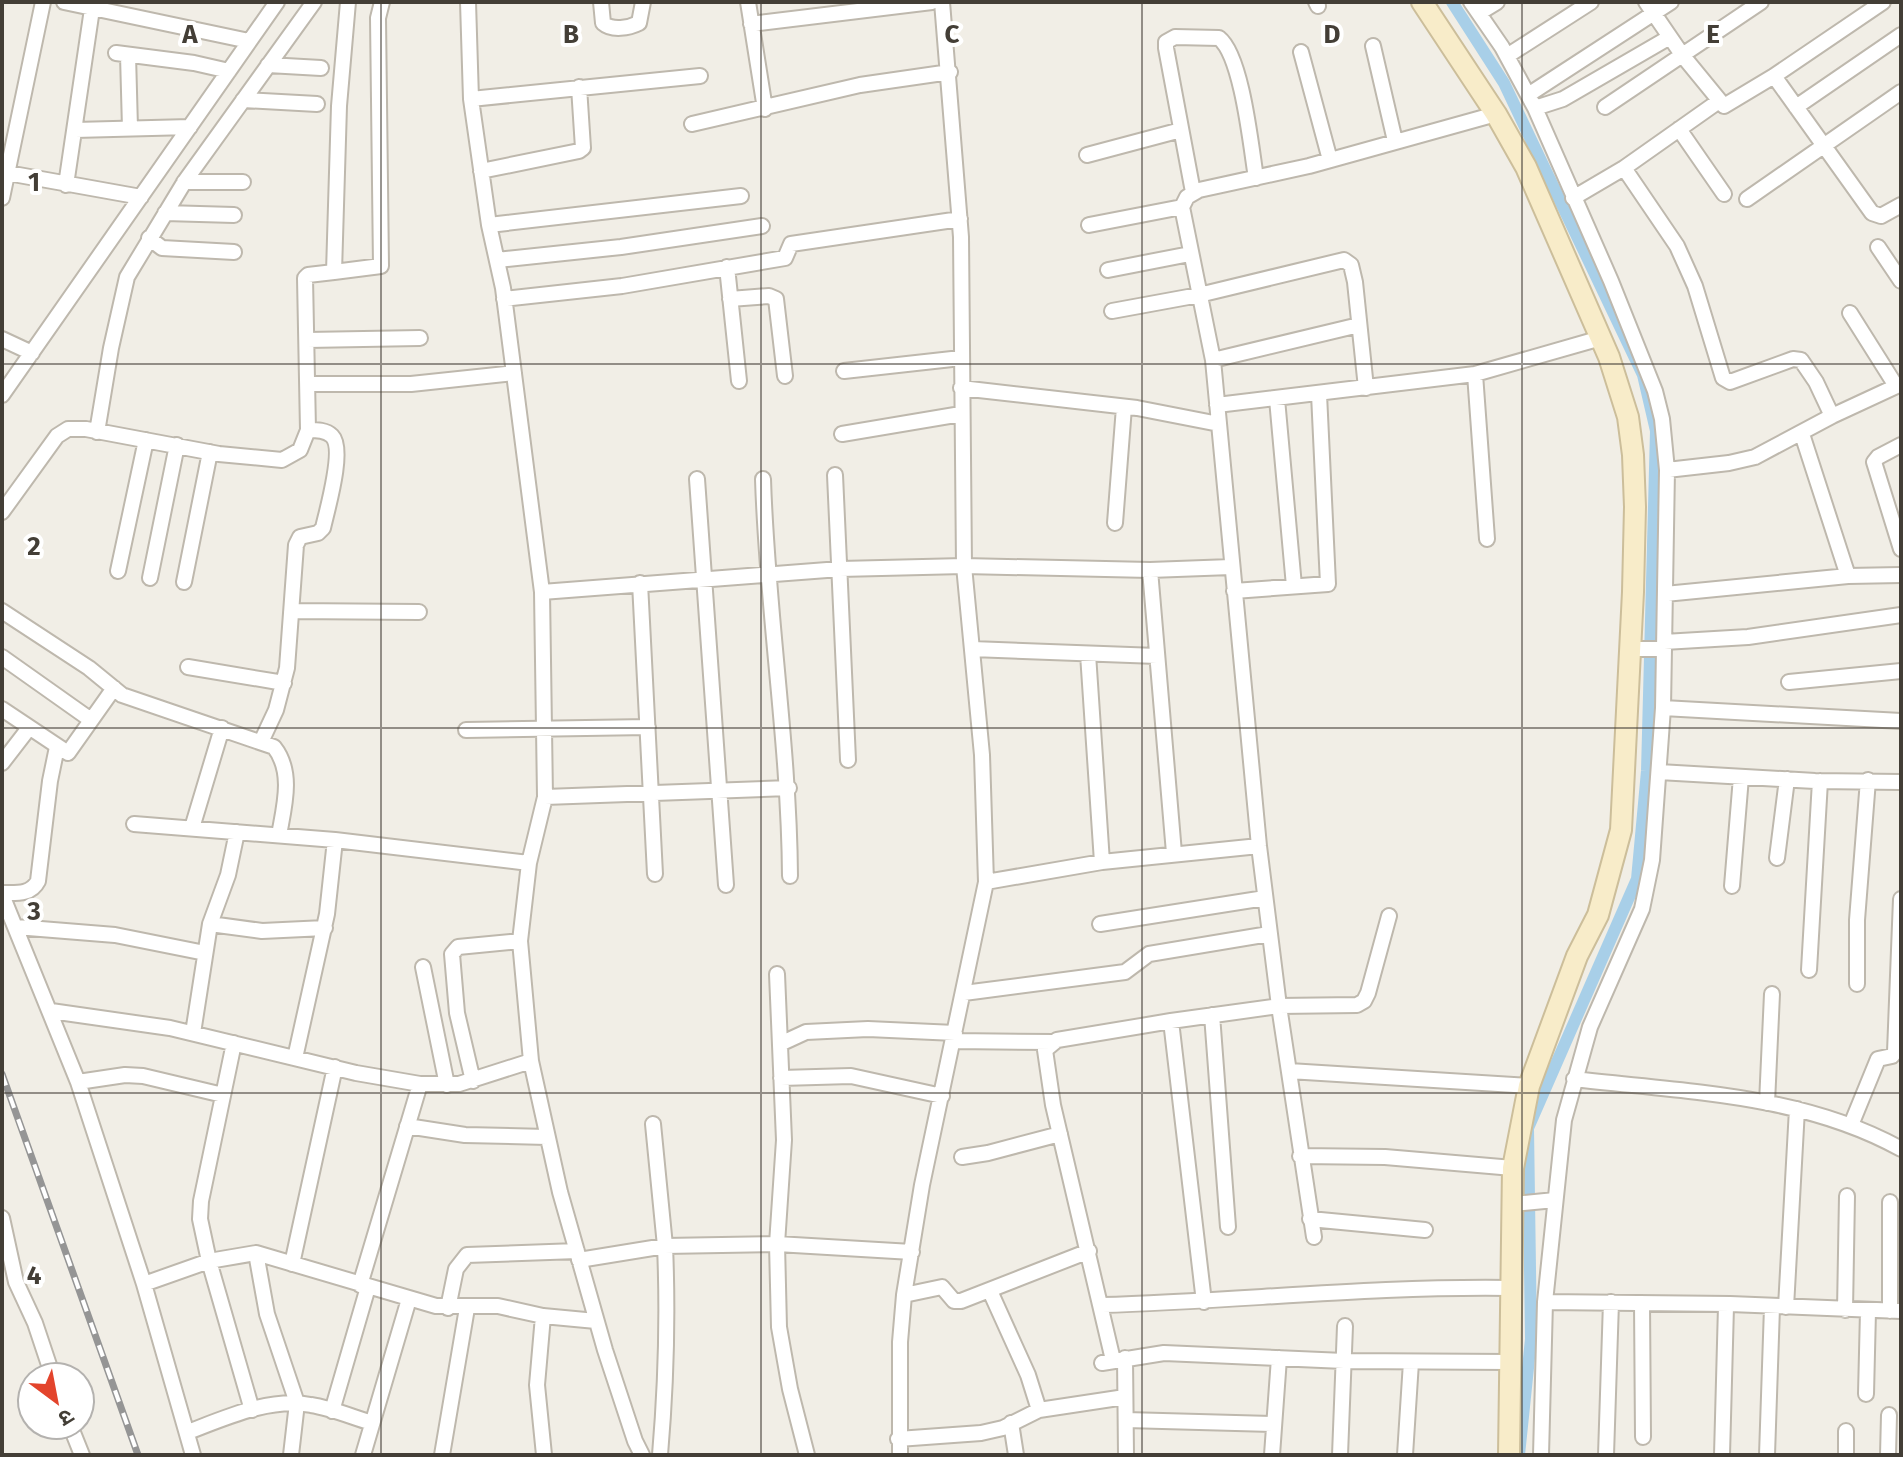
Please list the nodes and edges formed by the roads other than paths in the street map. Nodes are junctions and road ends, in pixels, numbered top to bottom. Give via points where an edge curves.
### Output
1 (43, 2) edge
2 (64, 2) edge
3 (277, 2) edge
4 (314, 2) edge
5 (348, 2) edge
6 (382, 2) edge
7 (468, 2) edge
8 (601, 2) edge
9 (643, 2) edge
10 (748, 2) edge
11 (932, 2) edge
12 (942, 2) edge
13 (1422, 2) edge
14 (1497, 2) edge
15 (1591, 2) edge
16 (1671, 2) edge
17 (1761, 2) edge
18 (1883, 2) edge
19 (1475, 8) edge
20 (1650, 8) edge
21 (92, 9) junction
22 (751, 24) junction
23 (1901, 35) edge
24 (1670, 37) junction
25 (249, 41) junction
26 (1373, 46) dead end
27 (1301, 52) dead end
28 (1507, 56) junction
29 (1683, 56) junction
30 (268, 65) junction
31 (321, 68) dead end
32 (229, 71) junction
33 (950, 72) junction
34 (700, 76) dead end
35 (1774, 76) junction
36 (579, 87) junction
37 (1901, 92) edge
38 (471, 99) junction
39 (243, 100) junction
40 (1719, 101) junction
41 (1532, 102) junction
42 (317, 104) dead end
43 (1605, 107) dead end
44 (1796, 107) junction
45 (765, 109) junction
46 (1496, 114) junction
47 (692, 124) dead end
48 (190, 127) junction
49 (130, 128) junction
50 (1679, 129) junction
51 (75, 130) junction
52 (1181, 130) junction
53 (1395, 141) junction
54 (1823, 145) junction
55 (1087, 155) dead end
56 (1330, 160) junction
57 (1624, 168) junction
58 (481, 171) junction
59 (5, 173) edge
60 (1256, 178) junction
61 (184, 182) junction
62 (243, 182) dead end
63 (66, 185) junction
64 (1193, 192) junction
65 (1724, 194) dead end
66 (741, 196) dead end
67 (141, 197) junction
68 (2, 198) edge
69 (1573, 198) junction
70 (1747, 199) dead end
71 (1901, 205) edge
72 (1182, 207) junction
73 (165, 213) junction
74 (234, 215) dead end
75 (960, 219) junction
76 (489, 225) junction
77 (1089, 225) dead end
78 (762, 226) dead end
79 (149, 238) junction
80 (1878, 247) dead end
81 (234, 252) dead end
82 (1190, 254) junction
83 (497, 260) junction
84 (727, 267) junction
85 (1108, 270) dead end
86 (334, 272) junction
87 (1901, 281) edge
88 (1199, 295) junction
89 (504, 299) junction
90 (730, 299) junction
91 (1112, 311) dead end
92 (1850, 313) dead end
93 (1359, 325) junction
94 (420, 338) dead end
95 (1601, 338) junction
96 (2, 339) edge
97 (307, 340) junction
98 (32, 353) junction
99 (961, 358) junction
100 (1213, 360) junction
101 (844, 371) dead end
102 (514, 373) junction
103 (1475, 374) junction
104 (785, 376) dead end
105 (739, 381) dead end
106 (309, 384) junction
107 (1898, 385) edge
108 (961, 388) junction
109 (1366, 388) junction
110 (1319, 394) junction
111 (2, 395) edge
112 (1277, 399) junction
113 (1217, 405) junction
114 (1124, 407) junction
115 (961, 414) junction
116 (1832, 416) junction
117 (1219, 424) junction
118 (308, 430) junction
119 (97, 432) junction
120 (842, 434) dead end
121 (1802, 434) junction
122 (146, 440) junction
123 (177, 445) junction
124 (1901, 445) edge
125 (210, 452) junction
126 (1667, 470) junction
127 (835, 475) dead end
128 (697, 479) dead end
129 (763, 479) dead end
130 (2, 512) edge
131 (1115, 523) dead end
132 (1487, 539) dead end
133 (1901, 549) edge
134 (964, 566) junction
135 (1231, 567) junction
136 (840, 569) junction
137 (1150, 570) junction
138 (118, 571) dead end
139 (768, 573) junction
140 (1901, 575) edge
141 (1848, 576) junction
142 (150, 578) dead end
143 (706, 579) junction
144 (184, 582) dead end
145 (640, 583) junction
146 (1294, 586) junction
147 (1234, 591) junction
148 (542, 592) junction
149 (1665, 594) junction
150 (2, 611) edge
151 (291, 611) junction
152 (419, 612) dead end
153 (1901, 615) edge
154 (1652, 648) junction
155 (972, 649) junction
156 (1088, 654) junction
157 (1157, 656) junction
158 (2, 657) edge
159 (188, 667) dead end
160 (1901, 671) edge
161 (1789, 682) dead end
162 (284, 683) junction
163 (114, 688) junction
164 (1663, 708) junction
165 (2, 709) edge
166 (91, 720) junction
167 (1901, 721) edge
168 (648, 727) junction
169 (29, 728) junction
170 (222, 728) junction
171 (466, 730) dead end
172 (544, 730) junction
173 (261, 742) junction
174 (57, 747) junction
175 (848, 760) dead end
176 (2, 763) edge
177 (1659, 772) junction
178 (1741, 777) junction
179 (1787, 779) junction
180 (1868, 780) junction
181 (1820, 781) junction
182 (1901, 782) edge
183 (789, 788) junction
184 (720, 791) junction
185 (651, 792) junction
186 (545, 797) junction
187 (134, 824) dead end
188 (192, 828) junction
189 (237, 832) junction
190 (279, 835) junction
191 (335, 840) junction
192 (1259, 846) junction
193 (1174, 853) junction
194 (1777, 858) dead end
195 (1102, 862) junction
196 (529, 863) junction
197 (655, 874) dead end
198 (790, 876) dead end
199 (986, 882) junction
200 (726, 885) dead end
201 (1732, 886) dead end
202 (2, 894) edge
203 (1265, 898) junction
204 (1901, 899) edge
205 (1389, 916) dead end
206 (210, 924) junction
207 (1100, 924) dead end
208 (16, 927) junction
209 (325, 928) junction
210 (1269, 934) junction
211 (520, 941) junction
212 (1899, 948) edge
213 (205, 953) junction
214 (423, 967) dead end
215 (1809, 970) dead end
216 (777, 974) dead end
217 (1857, 984) dead end
218 (964, 993) junction
219 (1772, 994) dead end
220 (1279, 1006) junction
221 (51, 1011) junction
222 (1212, 1015) junction
223 (1171, 1021) junction
224 (193, 1033) junction
225 (954, 1037) junction
226 (1053, 1042) junction
227 (234, 1043) junction
228 (780, 1044) junction
229 (295, 1058) junction
230 (531, 1061) junction
231 (335, 1067) junction
232 (1289, 1071) junction
233 (781, 1078) junction
234 (1574, 1079) junction
235 (473, 1081) junction
236 (78, 1082) junction
237 (420, 1084) junction
238 (447, 1085) junction
239 (1529, 1086) junction
240 (223, 1095) junction
241 (942, 1096) junction
242 (1767, 1103) junction
243 (1797, 1109) junction
244 (653, 1124) dead end
245 (1851, 1125) junction
246 (407, 1126) junction
247 (1060, 1134) junction
248 (547, 1137) junction
249 (1901, 1149) edge
250 (1300, 1156) junction
251 (962, 1157) dead end
252 (1513, 1168) junction
253 (1847, 1196) dead end
254 (1534, 1202) junction
255 (1890, 1202) dead end
256 (2, 1218) edge
257 (1310, 1219) junction
258 (1228, 1227) dead end
259 (1425, 1230) dead end
260 (1314, 1237) dead end
261 (777, 1244) junction
262 (665, 1246) junction
263 (1089, 1251) junction
264 (912, 1252) junction
265 (256, 1253) junction
266 (578, 1256) junction
267 (209, 1261) junction
268 (292, 1264) junction
269 (144, 1284) junction
270 (364, 1286) junction
271 (1510, 1288) junction
272 (990, 1291) junction
273 (904, 1295) junction
274 (409, 1299) junction
275 (1204, 1302) junction
276 (1545, 1302) junction
277 (1611, 1302) junction
278 (1642, 1303) junction
279 (1102, 1305) junction
280 (1726, 1306) junction
281 (1779, 1307) junction
282 (448, 1308) junction
283 (467, 1308) junction
284 (1845, 1310) junction
285 (1868, 1311) junction
286 (1895, 1311) edge
287 (543, 1316) junction
288 (596, 1321) junction
289 (1345, 1326) dead end
290 (1279, 1358) junction
291 (1114, 1360) junction
292 (48, 1361) edge
293 (1344, 1361) junction
294 (1411, 1362) junction
295 (1510, 1362) junction
296 (1866, 1394) dead end
297 (1125, 1397) junction
298 (297, 1403) junction
299 (252, 1410) junction
300 (1039, 1410) junction
301 (332, 1411) junction
302 (1889, 1415) dead end
303 (1126, 1420) junction
304 (372, 1423) junction
305 (1011, 1423) junction
306 (1274, 1424) junction
307 (1846, 1431) dead end
308 (188, 1432) junction
309 (1643, 1437) dead end
310 (898, 1439) junction
311 (193, 1455) edge
312 (291, 1455) edge
313 (363, 1455) edge
314 (442, 1455) edge
315 (544, 1455) edge
316 (642, 1455) edge
317 (660, 1455) edge
318 (807, 1455) edge
319 (900, 1455) edge
320 (1016, 1455) edge
321 (1126, 1455) edge
322 (1272, 1455) edge
323 (1340, 1455) edge
324 (1405, 1455) edge
325 (1509, 1455) edge
326 (1541, 1455) edge
327 (1606, 1455) edge
328 (1722, 1455) edge
329 (1767, 1455) edge
330 (1846, 1455) edge
331 (1888, 1455) edge

1 - 59 street
2 - 21 street
3 - 25 street
4 - 30 street
5 - 86 street
6 - 86 street via 381,266
7 - 38 street
8 - 9 street via 603,23 615,28 639,23
10 - 22 street
11 - 22 street
12 - 33 street
13 - 46 street
14 - 19 street
15 - 28 street
16 - 20 street
17 - 29 street
18 - 35 street
19 - 28 street
20 - 24 street
20 - 41 street
21 - 25 street
21 - 51 street
22 - 45 street
23 - 44 street
24 - 29 street
24 - 41 street via 1563,99
25 - 32 street
26 - 53 street
27 - 56 street
28 - 41 street
29 - 40 street
29 - 43 street
30 - 31 street
30 - 39 street
32 - 48 street
32 - 49 street via 122,54
33 - 45 street via 860,85
33 - 75 street
34 - 36 street
35 - 40 street via 1728,105
35 - 44 street
36 - 38 street
36 - 58 street via 583,148
37 - 54 street
38 - 58 street
39 - 42 street
39 - 61 street
40 - 50 street
41 - 69 street
44 - 54 street
45 - 47 street
46 - 53 street
46 - 95 street via 1526,167
48 - 49 street
48 - 67 street
49 - 51 street
50 - 57 street
50 - 65 street
51 - 63 street
52 - 55 street
52 - 60 street via 1166,42 1175,37 1219,38 1227,45 1240,84
52 - 64 street
53 - 56 street
54 - 70 street
54 - 71 street via 1872,213 1881,216
56 - 60 street
57 - 69 street
57 - 116 street via 1677,246 1723,378 1730,382 1801,360
58 - 76 street
59 - 63 street
59 - 68 street
60 - 64 street
61 - 62 street
61 - 73 street
63 - 67 street
64 - 72 street
66 - 76 street
67 - 98 street
69 - 126 street via 1655,391
72 - 77 street
72 - 82 street
73 - 74 street
73 - 79 street
75 - 84 street via 791,244 785,258
75 - 99 street
76 - 83 street
78 - 83 street
79 - 81 street via 162,248
79 - 119 street via 127,277
80 - 87 street
82 - 85 street
82 - 88 street
83 - 89 street
84 - 89 street
84 - 90 street
86 - 97 street via 306,277
88 - 91 street
88 - 93 street via 1344,260 1352,268
88 - 100 street
89 - 102 street
90 - 104 street via 776,299
90 - 105 street
92 - 107 street
93 - 100 street
93 - 109 street
94 - 97 street
95 - 103 street
95 - 154 street via 1620,389 1633,455
96 - 98 street
97 - 106 street
98 - 111 street
99 - 101 street
99 - 108 street
100 - 113 street
102 - 106 street via 411,384
102 - 148 street
103 - 109 street
103 - 132 street
106 - 118 street
107 - 116 street
108 - 114 street
108 - 115 street
109 - 110 street
110 - 112 street
110 - 146 street via 1328,584
112 - 113 street
112 - 146 street
113 - 117 street
114 - 117 street
114 - 131 street
115 - 120 street
115 - 134 street
116 - 121 street
117 - 135 street
118 - 125 street via 300,450 282,460
118 - 151 street via 334,438 336,466 323,528 297,540
119 - 122 street
119 - 130 street via 68,429 57,436
121 - 126 street via 1755,457
121 - 141 street
122 - 123 street
122 - 138 street
123 - 125 street
123 - 142 street
124 - 133 street via 1874,462
125 - 144 street
126 - 149 street
127 - 136 street
128 - 143 street
129 - 139 street
134 - 136 street
134 - 137 street
134 - 155 street
135 - 137 street
135 - 147 street
136 - 139 street
136 - 175 street
137 - 157 street
139 - 143 street
139 - 183 street
140 - 141 street
141 - 149 street
143 - 145 street
143 - 184 street
145 - 148 street
145 - 168 street
146 - 147 street
147 - 192 street
148 - 172 street
149 - 154 street
150 - 163 street
151 - 152 street
151 - 162 street
153 - 154 street
154 - 164 street
154 - 239 street via 1615,856 1598,915 1577,956
155 - 156 street
155 - 199 street
156 - 157 street
156 - 195 street
157 - 193 street
158 - 166 street
159 - 162 street
160 - 161 street
162 - 173 street
163 - 166 street
163 - 170 street via 136,701
164 - 167 street
164 - 177 street
165 - 169 street
166 - 174 street via 68,753
168 - 172 street
168 - 185 street
169 - 174 street
169 - 176 street
170 - 173 street
170 - 188 street
171 - 172 street
172 - 186 street
173 - 190 street via 274,747 286,777
174 - 202 street via 38,881 28,891
177 - 178 street
177 - 234 street via 1642,909 1590,1027
178 - 179 street
178 - 201 street
179 - 181 street
179 - 194 street
180 - 181 street
180 - 182 street
180 - 217 street
181 - 215 street
183 - 184 street
183 - 198 street
184 - 185 street
184 - 200 street
185 - 186 street
185 - 197 street
186 - 196 street
187 - 188 street
188 - 189 street
189 - 190 street
189 - 206 street
190 - 191 street
191 - 196 street
191 - 209 street
192 - 193 street
192 - 203 street
193 - 195 street
195 - 199 street
196 - 211 street
199 - 218 street
202 - 208 street
203 - 207 street
203 - 210 street
204 - 212 street
205 - 220 street via 1364,1001 1346,1007
206 - 209 street via 262,931
206 - 213 street
208 - 213 street via 115,935
208 - 221 street
209 - 229 street
210 - 218 street via 1149,954 1125,972
210 - 220 street
211 - 230 street
211 - 235 street via 458,947 452,954 457,1013
212 - 245 street via 1895,1052 1878,1057
213 - 224 street
214 - 238 street
216 - 228 street
218 - 225 street
219 - 242 street
220 - 222 street
220 - 232 street
221 - 224 street
221 - 236 street
222 - 223 street
222 - 258 street
223 - 226 street
223 - 275 street
224 - 227 street
225 - 226 street
225 - 228 street via 868,1029 806,1032
225 - 241 street
226 - 247 street via 1045,1058
227 - 229 street
227 - 240 street
228 - 233 street
229 - 231 street
230 - 235 street
230 - 248 street
231 - 237 street
231 - 268 street
232 - 239 street
232 - 250 street
233 - 241 street via 851,1076
233 - 261 street via 784,1140
234 - 242 street
234 - 254 street
235 - 238 street
236 - 240 street via 143,1076
236 - 269 street
237 - 238 street
237 - 246 street
239 - 252 street
240 - 267 street via 200,1210
241 - 264 street
242 - 243 street
243 - 245 street
243 - 281 street
244 - 262 street
245 - 249 street
246 - 248 street via 465,1135
246 - 270 street
247 - 251 street
247 - 263 street
248 - 266 street
250 - 252 street
250 - 257 street
252 - 254 street
253 - 284 street
254 - 271 street
254 - 276 street
255 - 286 street
256 - 292 street via 16,1282
257 - 259 street
257 - 260 street
261 - 262 street
261 - 264 street
261 - 318 street via 781,1345
262 - 266 street
262 - 317 street via 667,1350
263 - 272 street
263 - 279 street
264 - 273 street
265 - 267 street
265 - 268 street
265 - 298 street via 267,1314
266 - 282 street via 467,1255 458,1263
266 - 288 street
267 - 269 street
267 - 299 street
268 - 270 street
269 - 308 street
270 - 274 street
270 - 301 street
271 - 275 street via 1432,1287
271 - 295 street
272 - 273 street via 961,1301 954,1301 942,1287
272 - 300 street
273 - 310 street
274 - 282 street
274 - 304 street
275 - 279 street
276 - 277 street
276 - 326 street
277 - 278 street
277 - 327 street
278 - 280 street
278 - 309 street
279 - 291 street
280 - 281 street
280 - 328 street
281 - 284 street
281 - 329 street
282 - 283 street
283 - 287 street via 498,1306
283 - 314 street
284 - 285 street
285 - 286 street
285 - 296 street
287 - 288 street
287 - 315 street via 537,1385
288 - 316 street
289 - 293 street
290 - 291 street via 1164,1353
290 - 293 street
290 - 306 street
291 - 297 street
293 - 294 street
293 - 323 street
294 - 295 street
294 - 324 street
295 - 325 street
297 - 300 street
297 - 303 street
298 - 299 street
298 - 301 street
298 - 312 street
299 - 308 street
300 - 305 street
301 - 304 street
302 - 331 street
303 - 306 street
303 - 321 street
304 - 313 street
305 - 310 street via 981,1433
305 - 320 street
306 - 322 street
307 - 330 street
308 - 311 street
310 - 319 street

